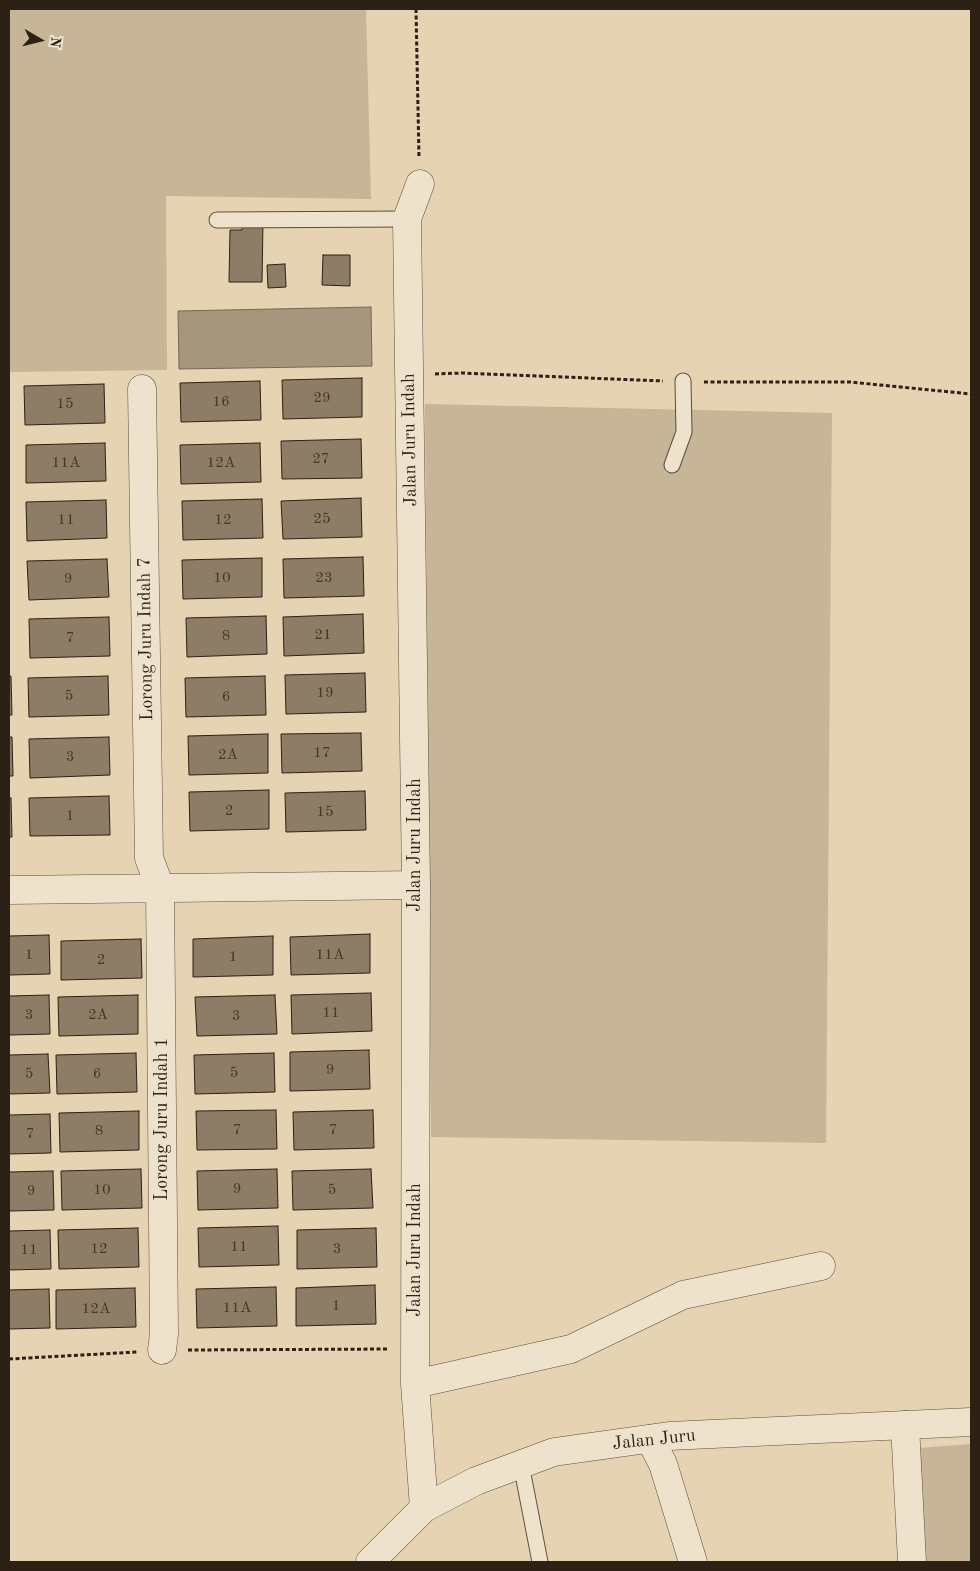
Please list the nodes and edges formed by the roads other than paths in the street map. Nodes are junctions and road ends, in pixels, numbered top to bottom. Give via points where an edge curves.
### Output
1 (420, 184) road end
2 (407, 219) junction
3 (217, 220) dead end
4 (683, 382) dead end
5 (142, 389) dead end
6 (672, 466) dead end
7 (416, 885) junction
8 (160, 887) junction
9 (9, 890) edge
10 (821, 1266) dead end
11 (162, 1350) road end
12 (414, 1384) junction
13 (971, 1422) edge
14 (905, 1425) junction
15 (650, 1439) junction
16 (521, 1464) junction
17 (424, 1508) junction
18 (370, 1562) edge
19 (540, 1562) edge
20 (693, 1562) edge
21 (912, 1562) edge

1 - 2 street, Jalan Juru Indah
2 - 3 lane
2 - 7 street, Jalan Juru Indah
4 - 6 lane via 684,432
5 - 8 street, Lorong Juru Indah 7 via 149,858
7 - 8 street
7 - 12 street, Jalan Juru Indah
8 - 9 street
8 - 11 street, Lorong Juru Indah 1
10 - 12 street via 683,1295 571,1349
12 - 17 street, Jalan Juru Indah
13 - 14 street, Jalan Juru
14 - 15 street, Jalan Juru
14 - 21 street
15 - 16 street, Jalan Juru via 554,1452
15 - 20 street via 663,1464
16 - 17 street, Jalan Juru via 476,1481
16 - 19 lane
17 - 18 street, Jalan Juru

